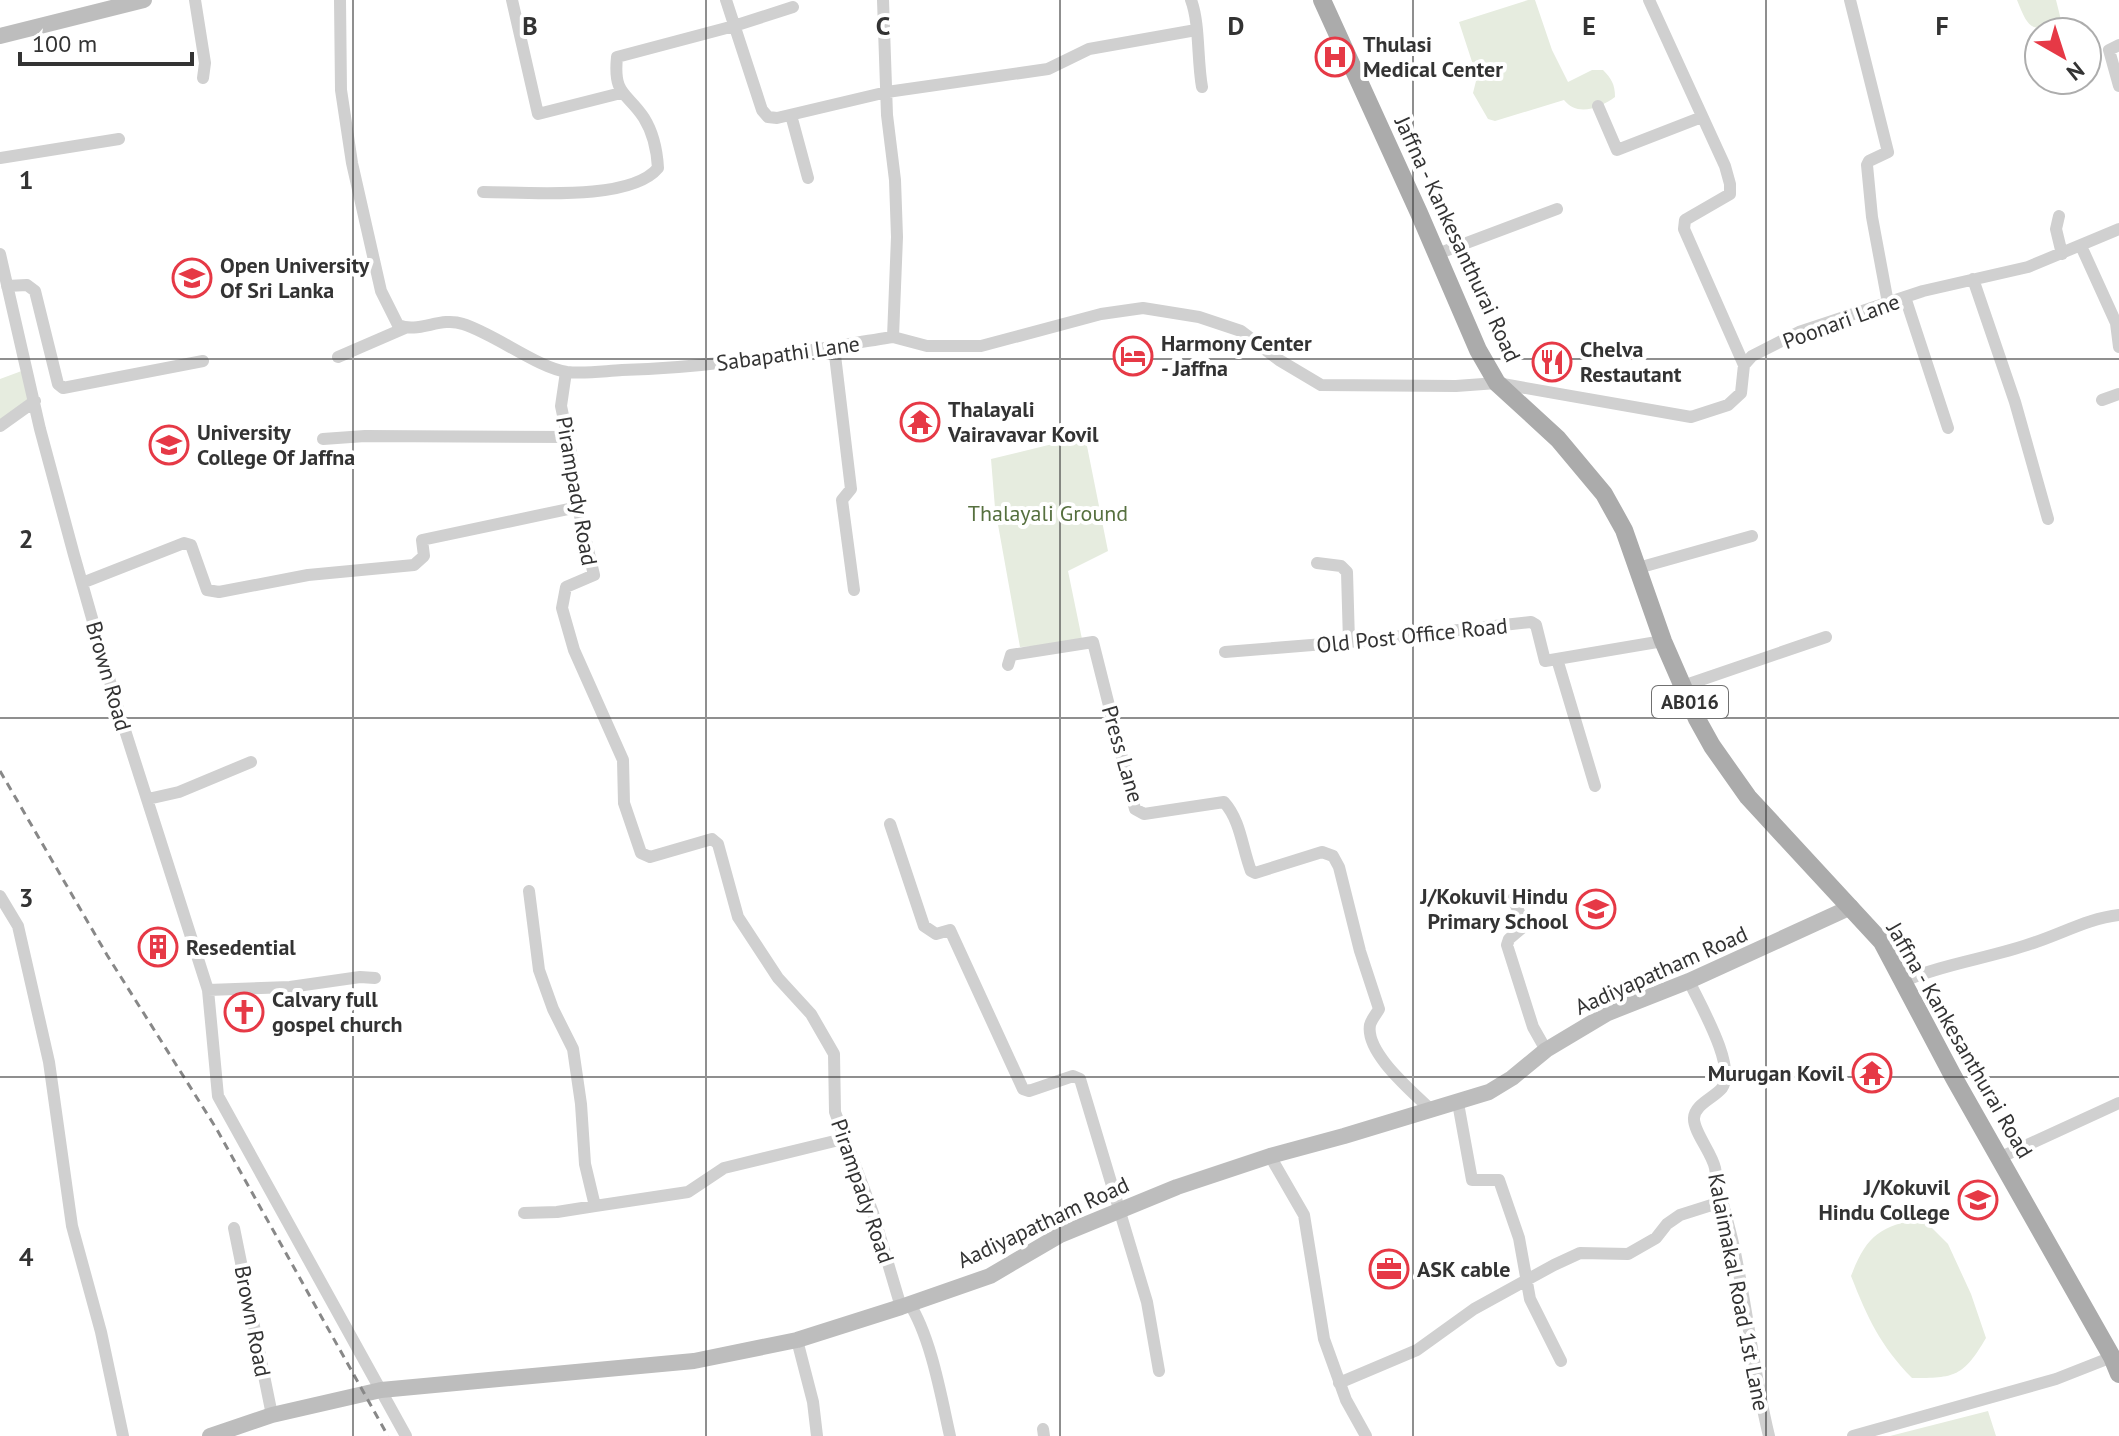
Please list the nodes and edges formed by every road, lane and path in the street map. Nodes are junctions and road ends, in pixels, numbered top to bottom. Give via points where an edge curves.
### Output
1 (144, 0) edge
2 (195, 0) edge
3 (340, 0) edge
4 (512, 0) edge
5 (726, 0) edge
6 (883, 0) edge
7 (1191, 0) edge
8 (1322, 0) edge
9 (1649, 0) edge
10 (1850, 0) edge
11 (793, 7) dead end
12 (734, 26) junction
13 (1196, 30) junction
14 (0, 36) edge
15 (2119, 45) edge
16 (203, 78) dead end
17 (2119, 86) edge
18 (1202, 87) dead end
19 (887, 92) junction
20 (621, 93) junction
21 (1598, 106) dead end
22 (791, 115) junction
23 (1702, 117) junction
24 (119, 139) dead end
25 (0, 158) edge
26 (808, 178) dead end
27 (483, 192) dead end
28 (1557, 209) dead end
29 (2059, 216) dead end
30 (2119, 229) edge
31 (2081, 246) junction
32 (0, 254) edge
33 (1437, 254) junction
34 (2062, 254) junction
35 (1973, 279) junction
36 (7, 286) junction
37 (1905, 297) junction
38 (1888, 303) junction
39 (6, 308) edge
40 (405, 328) junction
41 (893, 337) junction
42 (834, 347) junction
43 (2119, 347) edge
44 (338, 357) dead end
45 (203, 361) dead end
46 (1744, 365) junction
47 (566, 372) junction
48 (1497, 383) junction
49 (2119, 394) edge
50 (2102, 400) dead end
51 (35, 401) junction
52 (0, 426) edge
53 (1948, 428) dead end
54 (568, 437) junction
55 (323, 439) dead end
56 (578, 507) junction
57 (2048, 519) dead end
58 (1752, 536) dead end
59 (1317, 563) dead end
60 (1638, 568) junction
61 (82, 583) junction
62 (854, 590) dead end
63 (1826, 637) dead end
64 (1663, 641) junction
65 (1349, 642) junction
66 (1225, 652) dead end
67 (1557, 659) junction
68 (1008, 665) dead end
69 (1683, 686) junction
70 (251, 762) dead end
71 (1595, 786) dead end
72 (148, 799) junction
73 (890, 824) dead end
74 (529, 891) dead end
75 (0, 896) edge
76 (1513, 899) dead end
77 (1851, 907) junction
78 (2119, 915) edge
79 (375, 978) dead end
80 (1689, 981) junction
81 (1904, 981) junction
82 (208, 990) junction
83 (1546, 1050) junction
84 (1458, 1103) junction
85 (2119, 1103) edge
86 (1431, 1110) junction
87 (843, 1139) junction
88 (1270, 1156) junction
89 (1999, 1158) junction
90 (1721, 1202) junction
91 (595, 1206) junction
92 (1119, 1208) junction
93 (524, 1213) dead end
94 (234, 1228) dead end
95 (1527, 1281) junction
96 (905, 1305) junction
97 (797, 1340) junction
98 (1561, 1361) dead end
99 (2116, 1366) edge
100 (1159, 1371) dead end
101 (1339, 1383) junction
102 (381, 1390) junction
103 (272, 1415) junction
104 (215, 1435) edge
105 (123, 1436) edge
106 (406, 1436) edge
107 (817, 1436) edge
108 (950, 1436) edge
109 (1366, 1436) edge
110 (1769, 1436) edge
111 (1853, 1436) edge

1 - 14 street
2 - 16 street
3 - 40 street via 341,90 352,163 381,291 398,325
4 - 20 street via 538,114
5 - 12 street
6 - 19 street
7 - 13 street
8 - 33 main road, Jaffna - Kankesanthurai Road / AB016
9 - 23 street
10 - 38 street via 1888,152 1867,165
11 - 12 street
12 - 20 street via 617,57
12 - 22 street via 762,110 768,117
13 - 18 street
13 - 19 street via 1089,49 1048,69
15 - 17 street via 2109,50
19 - 22 street
19 - 41 street via 897,237
20 - 27 street via 644,118 657,148 658,168 651,176 596,192
21 - 23 street via 1617,150
22 - 26 street
23 - 46 street via 1725,166 1730,194 1685,220 1684,229
24 - 25 street
28 - 33 street
29 - 34 street via 2056,229
30 - 31 street, Poonari Lane
31 - 34 street, Poonari Lane
31 - 43 street via 2116,323
32 - 36 street, Brown Road
33 - 48 main road, Jaffna - Kankesanthurai Road / AB016
34 - 35 street, Poonari Lane
35 - 37 street, Poonari Lane
35 - 57 street
36 - 39 street, Brown Road
36 - 45 street via 27,285 35,291 63,388
37 - 38 street, Poonari Lane
37 - 53 street
38 - 46 street, Poonari Lane via 1799,332
39 - 51 street, Brown Road
40 - 44 street, Sabapathi Lane
40 - 47 street, Sabapathi Lane via 462,323
41 - 42 street, Sabapathi Lane
41 - 48 street, Sabapathi Lane via 927,346 981,346 1143,308 1199,317 1241,331 1321,385
42 - 47 street, Sabapathi Lane via 669,369
42 - 62 street via 851,489 842,500
46 - 48 street via 1741,393 1728,405 1691,417
47 - 54 street, Pirampady Road via 561,406
48 - 60 main road, Jaffna - Kankesanthurai Road / AB016 via 1558,439 1604,494
49 - 50 street
51 - 52 street
51 - 61 street, Brown Road
54 - 55 street
54 - 56 street, Pirampady Road
56 - 61 street via 422,540 424,556 414,565 308,575 219,592 207,590 191,545 184,543
56 - 87 street, Pirampady Road via 594,575 566,587 562,608 574,650 623,760 624,803 641,853 650,857 712,839 718,844 738,917 778,978 811,1014 834,1054 835,1112
58 - 60 street
59 - 65 street via 1341,566 1347,572
60 - 64 main road, Jaffna - Kankesanthurai Road / AB016
61 - 72 street, Brown Road
63 - 69 street
64 - 67 street
64 - 69 main road, Jaffna - Kankesanthurai Road / AB016
65 - 66 street, Old Post Office Road
65 - 67 street, Old Post Office Road via 1531,622 1542,657
67 - 71 street
68 - 86 street, Press Lane via 1011,655 1093,642 1135,809 1144,814 1224,802 1234,813 1246,860 1255,873 1322,852 1333,856 1379,1009 1370,1024 1372,1041 1388,1068
69 - 77 main road, Jaffna - Kankesanthurai Road / AB016 via 1732,777
70 - 72 street
72 - 82 street, Brown Road
73 - 92 street via 924,926 936,934 950,930 1023,1089 1073,1076 1080,1079
74 - 91 street via 539,970 573,1049 585,1164
75 - 105 street via 18,926 49,1062 72,1226
76 - 83 street via 1523,921 1507,945 1533,1027
77 - 80 street, Aadiyapatham Road
77 - 81 main road, Jaffna - Kankesanthurai Road / AB016 via 1882,942
78 - 81 street
79 - 82 street
80 - 83 street, Aadiyapatham Road via 1608,1013
80 - 90 street, Kalaimakal Road 1st Lane via 1725,1062 1722,1088 1693,1116 1713,1158
81 - 89 main road, Jaffna - Kankesanthurai Road / AB016
82 - 102 street, Brown Road via 218,1096
83 - 84 street, Aadiyapatham Road via 1489,1092
84 - 86 street, Aadiyapatham Road
84 - 95 street via 1472,1180 1499,1180
85 - 89 street
86 - 88 street, Aadiyapatham Road
87 - 91 street via 724,1168 688,1192
87 - 96 street, Pirampady Road
88 - 92 street, Aadiyapatham Road
88 - 101 street via 1304,1215 1324,1339
89 - 99 main road, Jaffna - Kankesanthurai Road / AB016
90 - 95 street via 1680,1215 1628,1254 1580,1253
90 - 110 street, Kalaimakal Road 1st Lane
91 - 93 street
92 - 96 street, Aadiyapatham Road via 990,1276
92 - 100 street via 1147,1302
94 - 103 street, Brown Road
95 - 98 street via 1530,1299
95 - 101 street via 1474,1309 1417,1350
96 - 97 street, Aadiyapatham Road
96 - 108 street, Pirampady Road via 916,1315
97 - 102 street, Aadiyapatham Road via 694,1361
97 - 107 street
99 - 111 street
101 - 109 street
102 - 103 street, Aadiyapatham Road
102 - 106 street
103 - 104 street, Aadiyapatham Road

